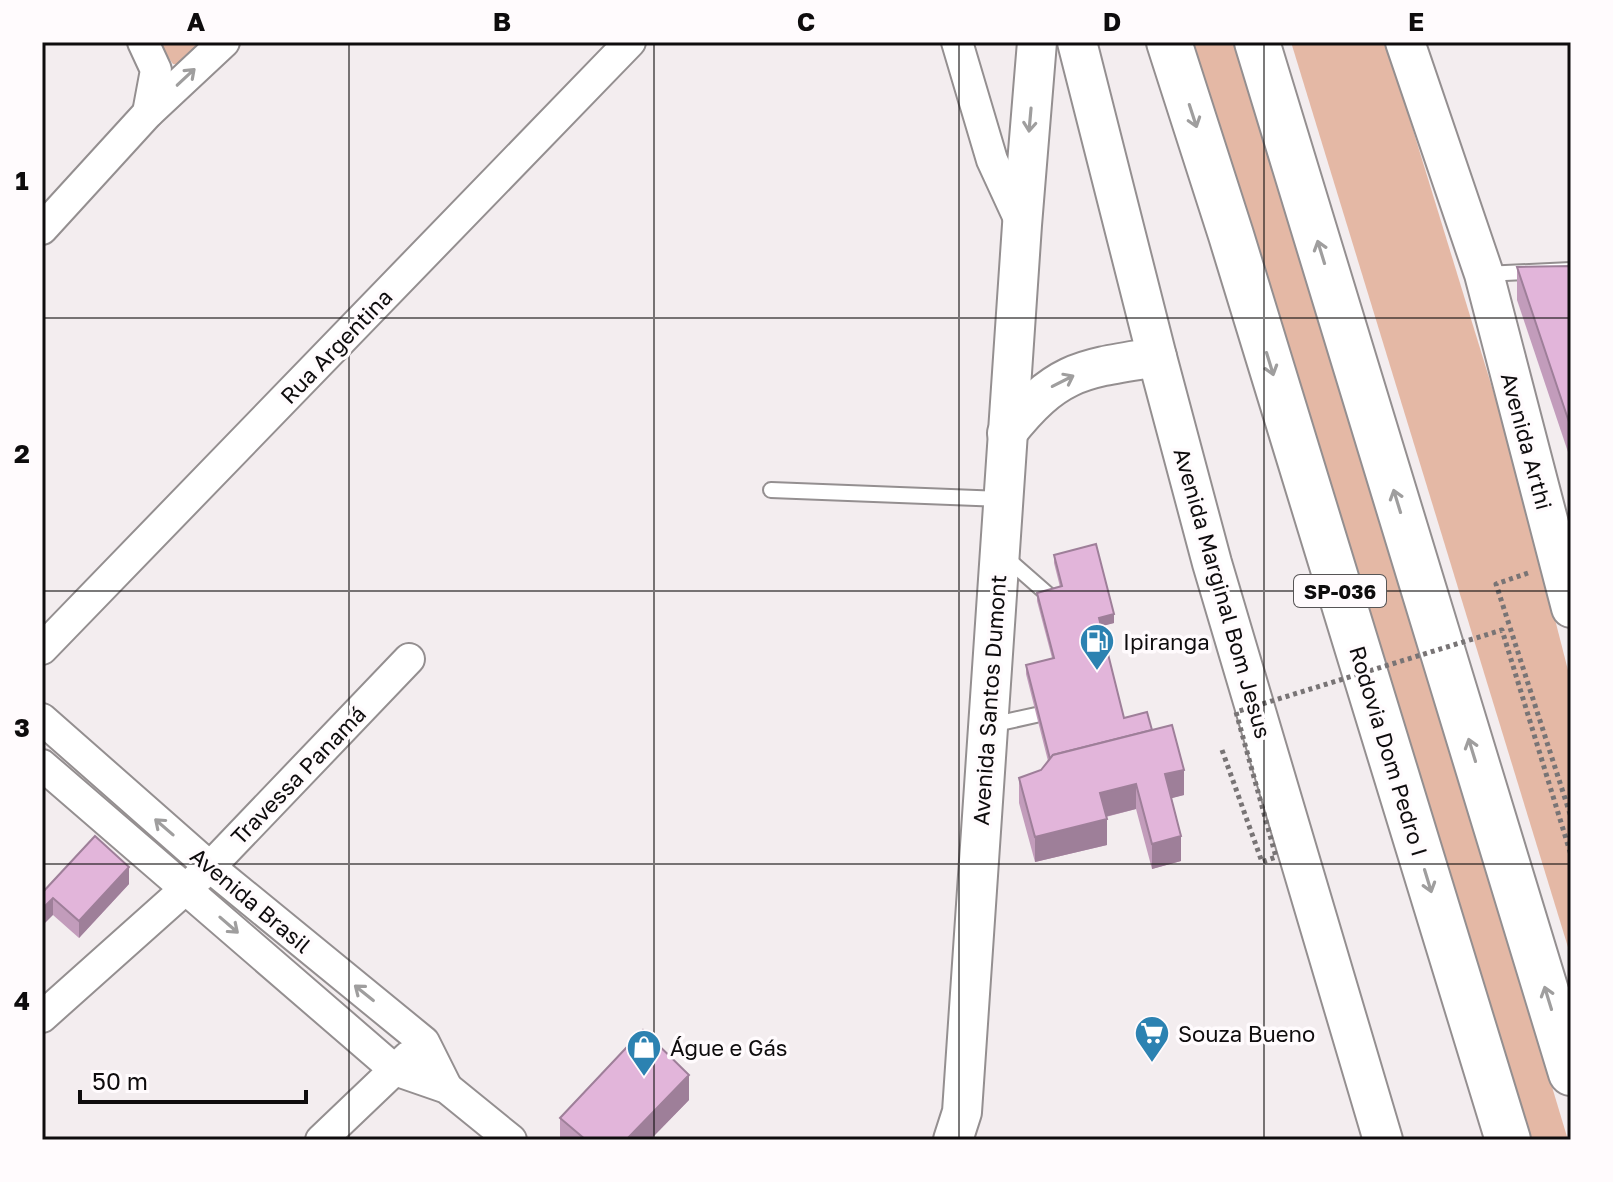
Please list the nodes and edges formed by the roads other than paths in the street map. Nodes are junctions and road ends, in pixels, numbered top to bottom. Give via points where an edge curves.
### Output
1 (143, 42) edge
2 (224, 42) edge
3 (630, 42) edge
4 (957, 42) edge
5 (1037, 42) edge
6 (1077, 42) edge
7 (1169, 42) edge
8 (1257, 42) edge
9 (1405, 42) edge
10 (148, 113) junction
11 (1022, 225) junction
12 (42, 229) edge
13 (1571, 270) edge
14 (1484, 274) junction
15 (1157, 357) junction
16 (1007, 433) junction
17 (771, 490) dead end
18 (1003, 499) junction
19 (999, 552) junction
20 (1052, 598) edge
21 (1571, 608) edge
22 (42, 649) edge
23 (409, 659) dead end
24 (1036, 715) edge
25 (42, 719) edge
26 (987, 726) junction
27 (42, 765) edge
28 (210, 867) junction
29 (187, 889) junction
30 (290, 934) junction
31 (270, 961) junction
32 (42, 1017) edge
33 (424, 1042) junction
34 (395, 1070) junction
35 (1571, 1073) edge
36 (447, 1088) junction
37 (321, 1140) edge
38 (511, 1140) edge
39 (953, 1140) edge
40 (1383, 1140) edge
41 (1508, 1140) edge

1 - 10 street via 156,70
10 -> 2 street
3 - 22 street, Rua Argentina
4 - 11 street via 992,160
5 -> 11 street, Avenida Santos Dumont
6 - 15 street, Avenida Marginal Bom Jesus
7 -> 41 highway, Rodovia Dom Pedro I / SP-036
35 -> 8 highway, SP-036
9 - 14 street, Avenida Arthi
10 - 12 street
11 - 16 street, Avenida Santos Dumont
13 - 14 lane
14 - 21 street, Avenida Arthi
16 -> 15 street via 1032,401 1058,381 1093,367
15 - 40 street, Avenida Marginal Bom Jesus via 1212,563
16 - 18 street, Avenida Santos Dumont
17 - 18 lane
18 - 19 street, Avenida Santos Dumont
19 - 20 lane
19 - 26 street, Avenida Santos Dumont
23 - 28 street, Travessa Panamá
24 - 26 lane
28 -> 25 street, Avenida Brasil
26 - 39 street, Avenida Santos Dumont via 962,1112
27 - 29 street, Avenida Brasil
28 - 29 street, Travessa Panamá
28 - 30 street, Avenida Brasil
29 -> 31 street, Avenida Brasil
29 - 32 street, Travessa Panamá
30 - 31 street
33 -> 30 street, Avenida Brasil
31 - 34 street, Avenida Brasil
33 - 34 street
33 - 36 street, Avenida Brasil
34 - 36 street, Avenida Brasil
34 - 37 street
36 - 38 street, Avenida Brasil

